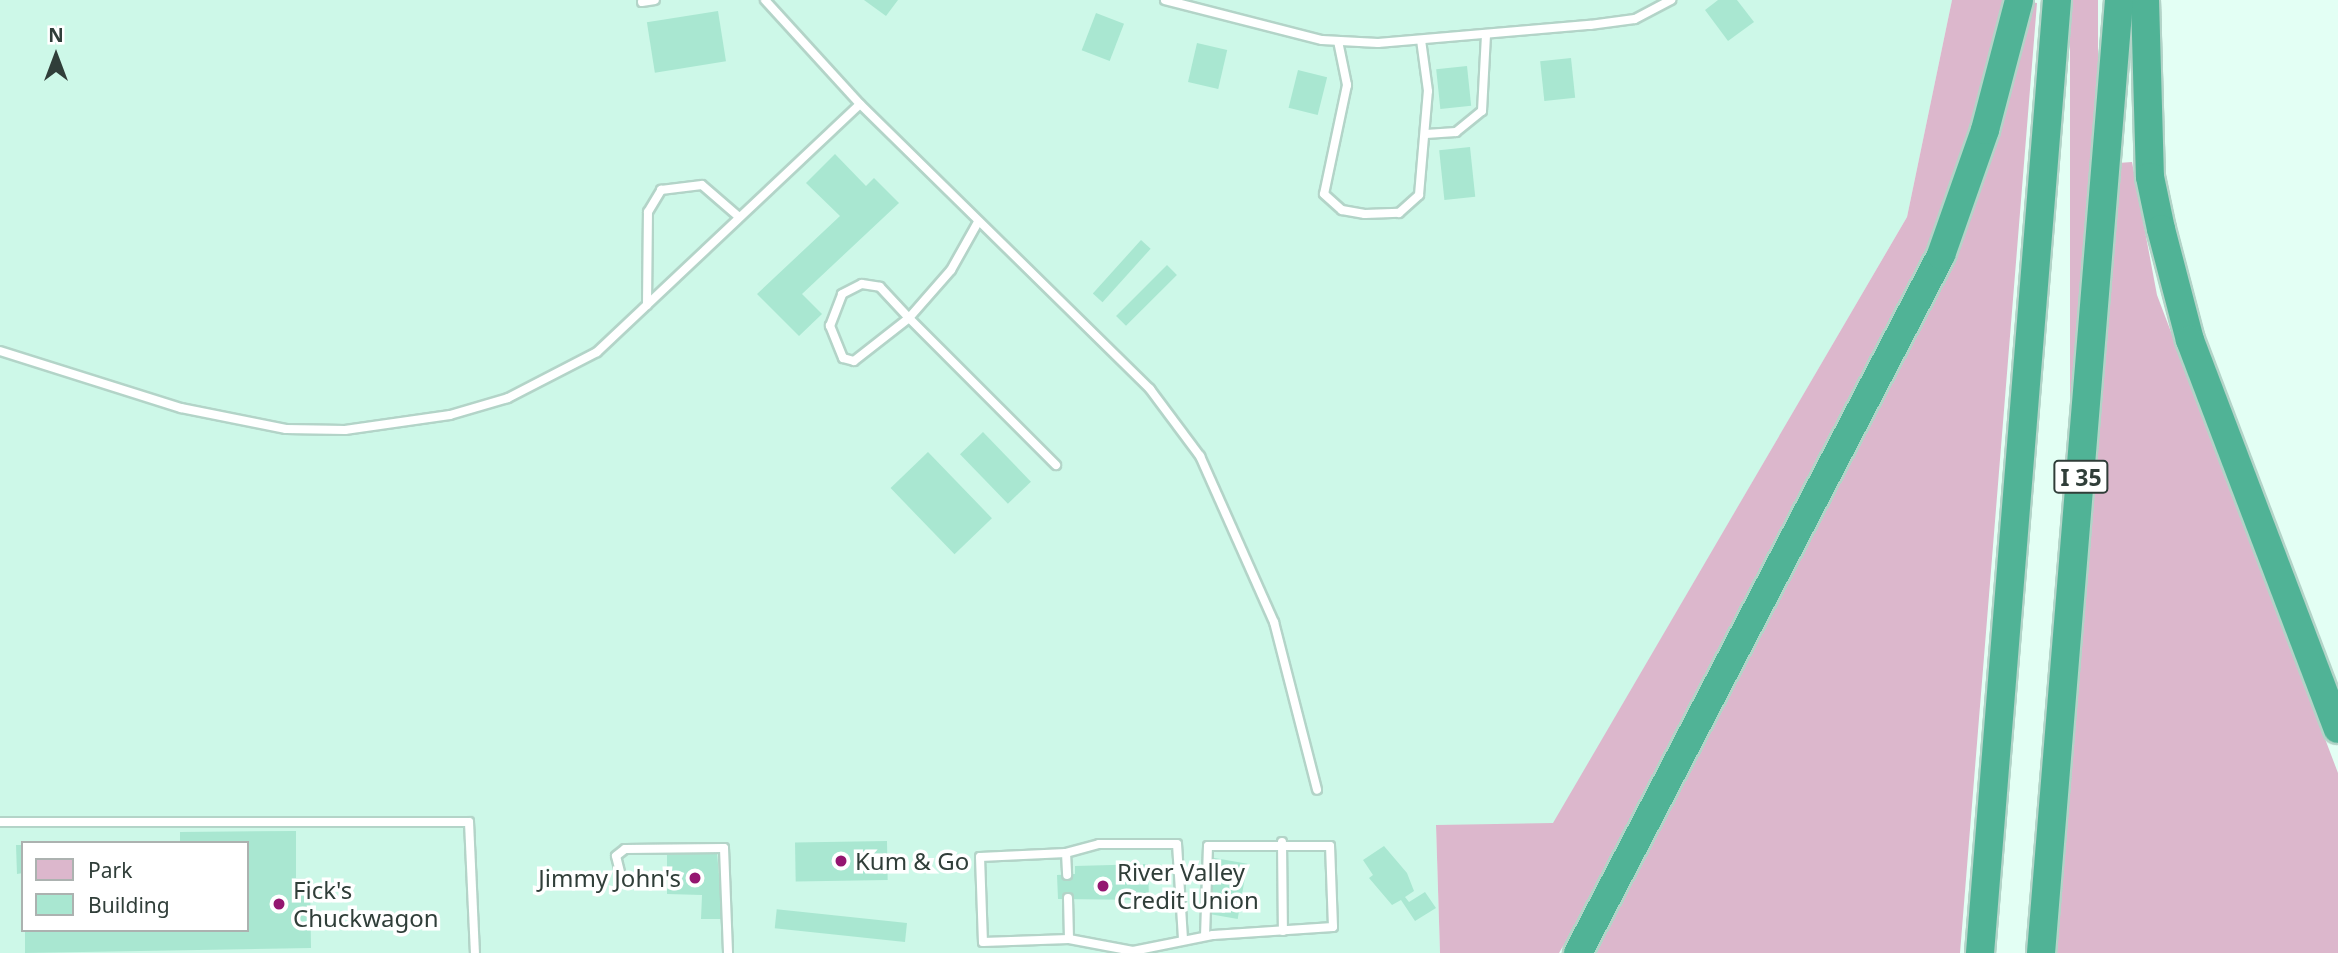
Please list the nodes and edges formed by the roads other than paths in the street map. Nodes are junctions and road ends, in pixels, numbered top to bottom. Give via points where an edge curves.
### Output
1 (655, 0) edge
2 (765, 0) edge
3 (1164, 0) edge
4 (1671, 0) edge
5 (2019, 0) edge
6 (2057, 0) edge
7 (2119, 0) edge
8 (2144, 0) edge
9 (642, 2) dead end
10 (1486, 34) junction
11 (1421, 40) junction
12 (1338, 41) junction
13 (860, 104) junction
14 (1426, 134) junction
15 (739, 217) junction
16 (978, 222) junction
17 (647, 305) junction
18 (909, 318) junction
19 (0, 351) edge
20 (1056, 465) dead end
21 (2338, 729) edge
22 (1317, 790) dead end
23 (0, 822) edge
24 (1282, 842) junction
25 (1066, 853) junction
26 (620, 872) dead end
27 (1067, 875) dead end
28 (1068, 898) dead end
29 (1283, 931) junction
30 (1205, 936) junction
31 (1069, 939) junction
32 (1183, 939) junction
33 (1133, 952) edge
34 (475, 953) edge
35 (728, 953) edge
36 (1577, 953) edge
37 (1980, 953) edge
38 (2041, 953) edge

1 - 9 lane
2 - 13 lane
3 - 12 lane
4 - 10 lane via 1635,19
5 - 36 highway via 1985,130 1941,255
6 - 37 highway, I 35
7 - 38 highway, I 35
8 - 21 highway via 2150,177 2190,340
10 - 11 lane
10 - 14 lane via 1482,111 1456,132
11 - 12 lane
11 - 14 lane
12 - 14 lane via 1349,69 1324,180 1330,204 1366,214 1399,213 1412,205 1423,177
13 - 15 lane
13 - 16 lane
15 - 17 lane
15 - 17 lane via 702,185 661,190 648,212
16 - 18 lane via 951,270
16 - 22 lane via 1150,389 1200,456 1274,622
17 - 19 lane via 597,352 508,398 450,415 345,430 236,422
18 - 18 lane via 863,359 843,358 832,341 830,326 842,294 862,284 880,287
18 - 20 lane
23 - 34 lane via 469,822
24 - 29 lane
24 - 29 lane via 1320,843 1333,852 1335,918 1325,931
24 - 30 lane via 1208,846
25 - 27 lane
25 - 31 lane via 979,858 979,939
25 - 32 lane via 1099,844 1180,846
26 - 35 lane via 616,856 625,849 727,851
28 - 31 lane
29 - 30 lane
30 - 32 lane
31 - 33 lane
32 - 33 lane

